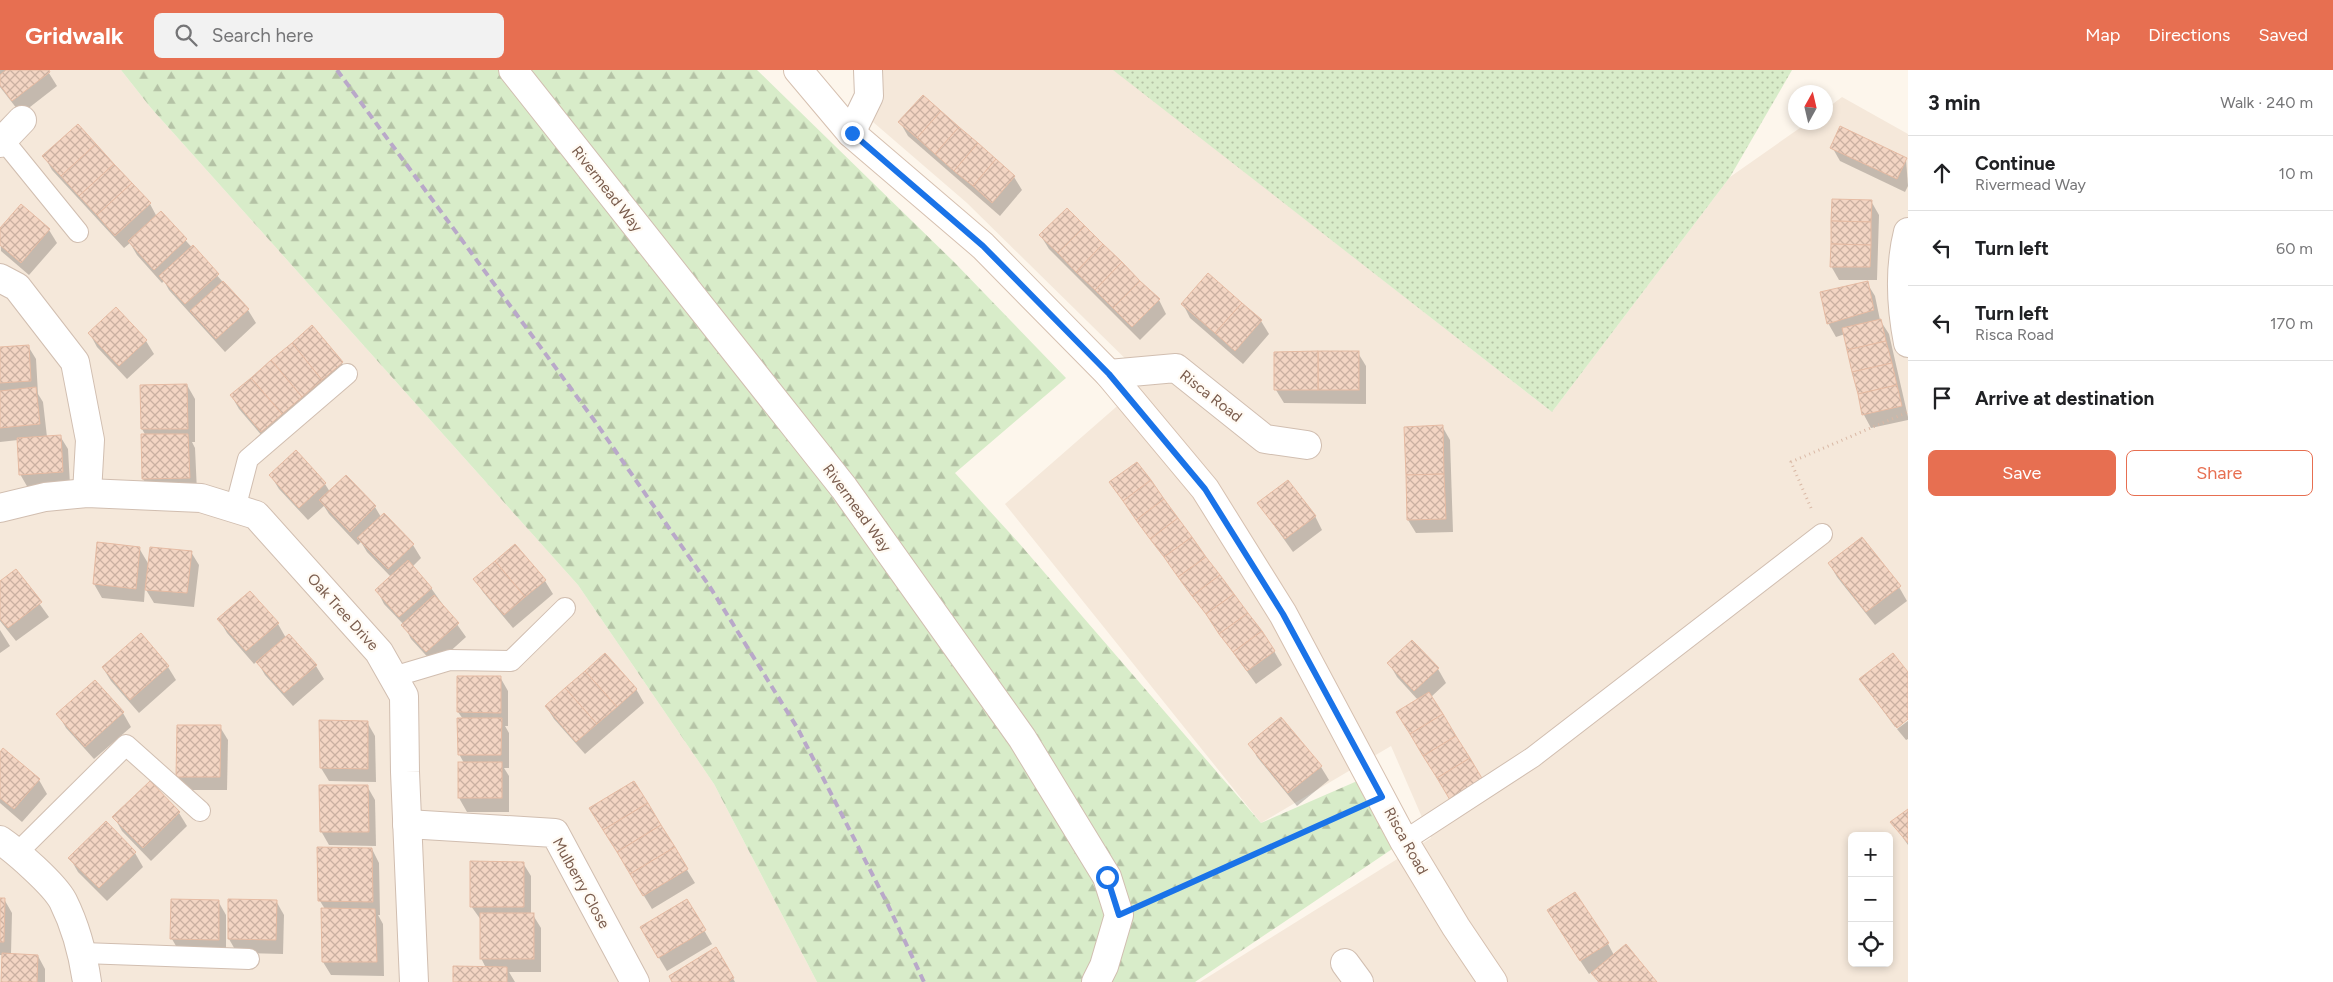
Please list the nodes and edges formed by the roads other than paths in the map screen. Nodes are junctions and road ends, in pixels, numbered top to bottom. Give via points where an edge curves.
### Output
1 (513, 70) edge
2 (798, 70) edge
3 (868, 70) edge
4 (852, 133) junction
5 (6, 135) edge
6 (78, 232) dead end
7 (1908, 232) edge
8 (0, 278) edge
9 (1908, 344) edge
10 (348, 374) dead end
11 (1109, 374) junction
12 (1307, 444) dead end
13 (87, 493) junction
14 (0, 508) edge
15 (235, 509) junction
16 (1822, 534) road end
17 (565, 608) dead end
18 (393, 677) junction
19 (200, 811) dead end
20 (407, 824) junction
21 (1404, 841) junction
22 (9, 846) edge
23 (83, 953) junction
24 (249, 960) dead end
25 (87, 982) edge
26 (414, 982) edge
27 (635, 982) edge
28 (1096, 982) edge
29 (1493, 982) edge

1 - 28 street, Rivermead Way via 849,496 1022,738 1107,877 1119,915
2 - 4 street, Risca Road
3 - 4 street via 869,96
4 - 11 street, Risca Road via 983,246
5 - 6 lane
7 - 9 street via 1904,250 1902,314
8 - 13 street via 17,287 75,362 90,440
10 - 15 lane via 248,459
11 - 12 street, Risca Road via 1176,368 1265,439
11 - 21 street, Risca Road via 1205,489 1283,614
13 - 14 street, Oak Tree Drive via 45,497
13 - 15 street, Oak Tree Drive via 201,498
15 - 18 street, Oak Tree Drive via 256,515 379,652
16 - 21 lane via 1533,757
17 - 18 lane via 511,661 450,660
18 - 20 street, Oak Tree Drive via 404,696
19 - 22 lane via 126,745
20 - 26 street, Oak Tree Drive
20 - 27 street, Mulberry Close via 555,833
21 - 29 street, Risca Road
22 - 23 street via 62,900
23 - 24 lane
23 - 25 street

